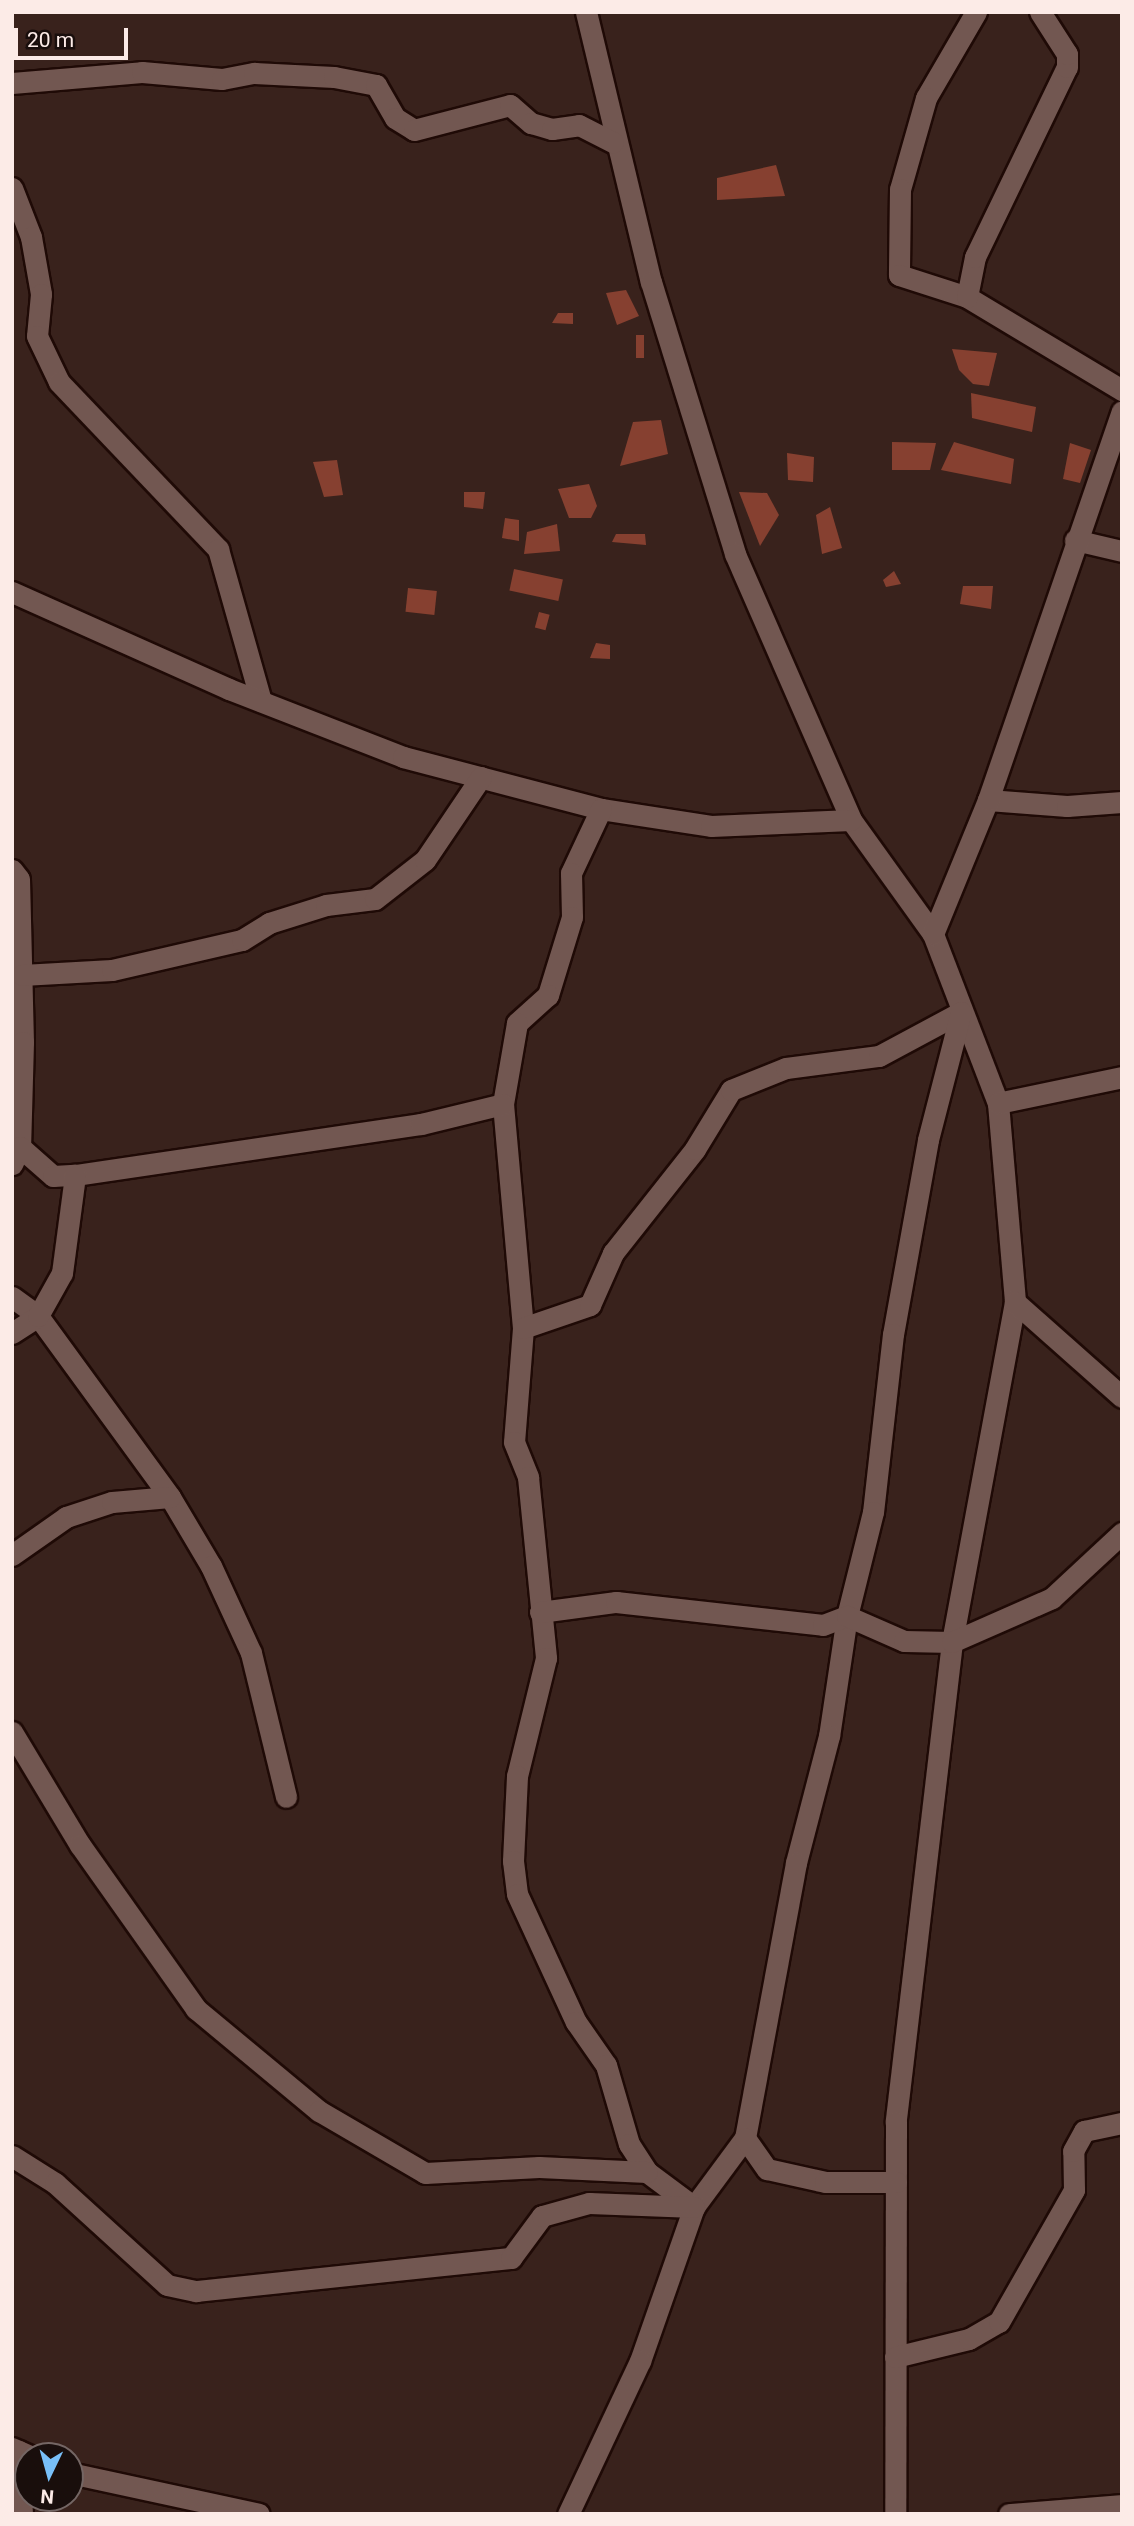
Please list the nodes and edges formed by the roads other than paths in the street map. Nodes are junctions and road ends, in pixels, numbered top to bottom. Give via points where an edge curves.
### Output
1 (586, 12) edge
2 (976, 12) edge
3 (1040, 12) edge
4 (12, 82) edge
5 (613, 142) junction
6 (12, 188) edge
7 (967, 297) junction
8 (1122, 390) edge
9 (1122, 411) edge
10 (1075, 540) junction
11 (1122, 551) edge
12 (12, 592) edge
13 (261, 701) junction
14 (481, 777) junction
15 (988, 800) junction
16 (1122, 802) edge
17 (601, 809) junction
18 (851, 820) junction
19 (12, 870) edge
20 (933, 933) junction
21 (22, 975) junction
22 (961, 1012) junction
23 (1122, 1077) edge
24 (998, 1103) junction
25 (503, 1104) junction
26 (16, 1155) edge
27 (75, 1175) junction
28 (12, 1297) edge
29 (1015, 1302) junction
30 (38, 1316) junction
31 (523, 1328) junction
32 (12, 1333) edge
33 (1122, 1396) edge
34 (170, 1497) junction
35 (1122, 1533) edge
36 (12, 1555) edge
37 (540, 1612) junction
38 (847, 1616) junction
39 (952, 1642) junction
40 (12, 1732) edge
41 (286, 1797) dead end
42 (1122, 2123) edge
43 (745, 2138) junction
44 (12, 2156) edge
45 (647, 2172) junction
46 (896, 2182) junction
47 (694, 2207) junction
48 (895, 2357) junction
49 (84, 2476) edge
50 (1122, 2505) edge
51 (259, 2514) edge
52 (568, 2514) edge
53 (895, 2514) edge
54 (1009, 2514) edge

1 - 5 street
2 - 7 street via 926,98 900,189 896,256 899,275
3 - 7 street via 1067,54 1067,67 975,257
4 - 5 street via 142,72 222,79 254,73 334,77 376,85 395,118 414,130 510,105 531,123 552,129 579,125
5 - 18 street via 735,554
6 - 13 street via 33,248 41,294 37,336 59,382 218,549
7 - 8 street
9 - 10 street
10 - 11 street
10 - 15 street
12 - 13 street
13 - 14 street via 403,757
14 - 17 street
14 - 21 street via 425,860 375,898 326,905 269,923 242,940 112,970
15 - 16 street via 1068,806
15 - 20 street
17 - 18 street via 711,826
17 - 25 street via 570,873 572,917 548,995 517,1023
18 - 20 street
19 - 21 street via 19,879
20 - 22 street
21 - 26 street
22 - 24 street
22 - 31 street via 879,1056 786,1068 731,1090 695,1149 613,1253 590,1304
22 - 38 street via 928,1140 893,1334 873,1512
23 - 24 street
24 - 29 street
25 - 27 street via 199,1161
25 - 31 street
26 - 27 street via 53,1176
27 - 30 street via 62,1273
28 - 30 street
29 - 33 street
29 - 39 street
30 - 32 street
30 - 34 street
31 - 37 street via 514,1441 528,1477
34 - 36 street via 112,1502 66,1517
34 - 41 street via 212,1566 251,1653
35 - 39 street via 1052,1598
37 - 38 street via 616,1602 700,1606 824,1625
37 - 45 street via 546,1658 517,1776 517,1894 576,2022 606,2064 629,2144
38 - 39 street via 904,1641
38 - 43 street via 829,1736 796,1863
39 - 46 street via 896,2122
40 - 45 street via 80,1845 196,2008 319,2111 425,2173 540,2167
42 - 48 street via 1084,2131 1073,2151 1074,2190 999,2322 969,2339
43 - 46 street via 767,2169 825,2182
43 - 47 street
44 - 47 street via 55,2183 167,2285 196,2291 510,2258 542,2216 589,2203
45 - 47 street
46 - 48 street
47 - 52 street via 640,2361
48 - 53 street
49 - 51 street
50 - 54 street

